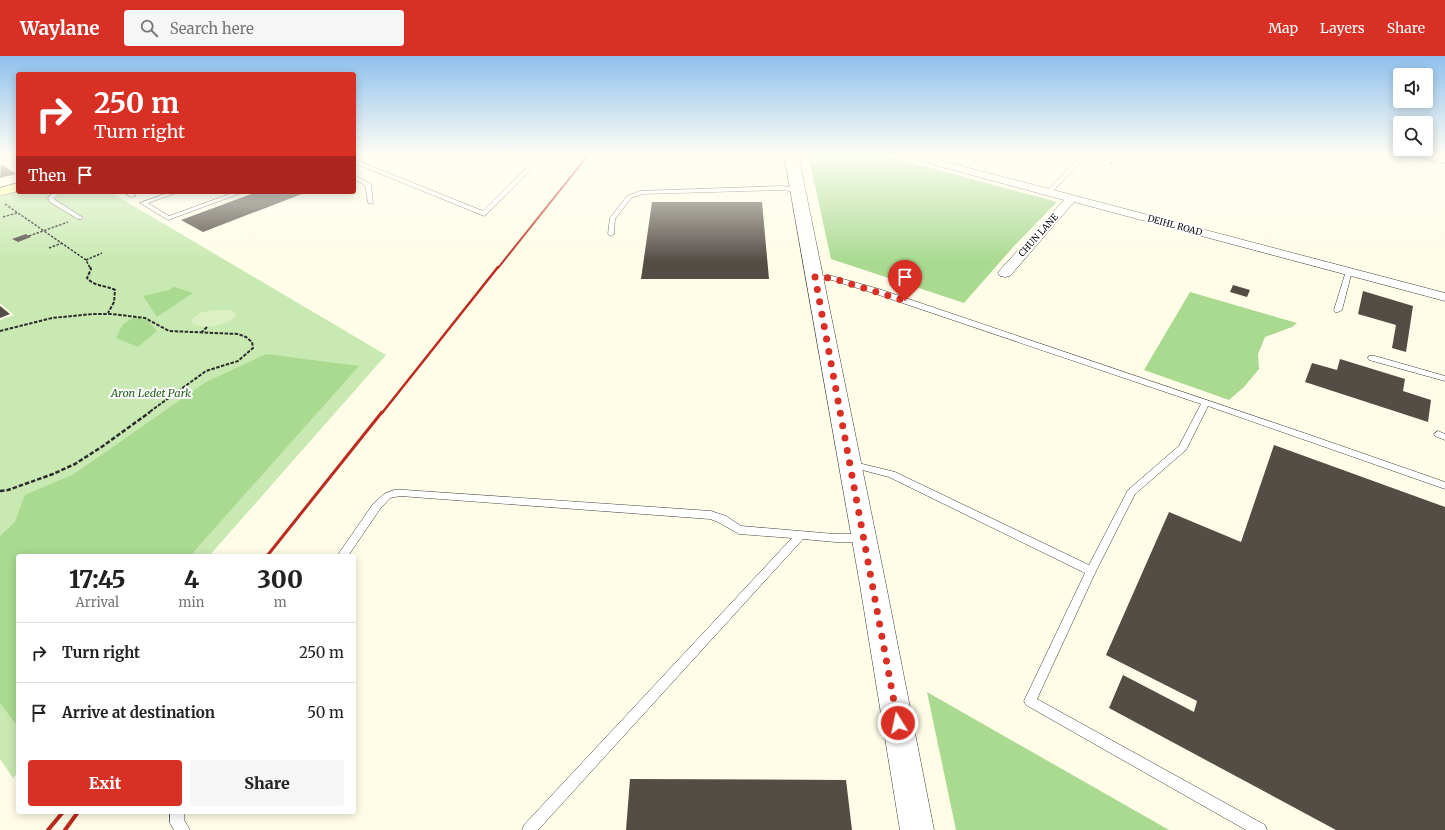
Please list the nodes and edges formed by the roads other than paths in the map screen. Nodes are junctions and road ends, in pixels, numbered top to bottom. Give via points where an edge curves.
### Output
1 (369, 190) edge
2 (425, 190) edge
3 (507, 190) edge
4 (708, 190) edge
5 (798, 190) edge
6 (1042, 190) edge
7 (1049, 192) joint
8 (56, 194) edge
9 (130, 194) edge
10 (170, 194) edge
11 (235, 194) edge
12 (133, 196) dead end
13 (1072, 198) junction
14 (371, 203) dead end
15 (80, 218) road end
16 (611, 234) dead end
17 (1349, 271) junction
18 (1005, 273) dead end
19 (815, 277) junction
20 (1445, 297) edge
21 (1338, 310) dead end
22 (1372, 358) dead end
23 (1445, 379) edge
24 (1205, 404) junction
25 (850, 464) junction
26 (1445, 486) edge
27 (801, 535) junction
28 (864, 538) junction
29 (343, 554) edge
30 (1091, 571) junction
31 (176, 814) edge
32 (183, 830) edge
33 (529, 830) edge
34 (917, 830) edge
35 (1260, 830) edge

1 - 14 lane
2 - 3 lane via 484,214
4 - 16 lane via 642,192 629,197 612,219
5 - 19 street
6 - 7 street, DEIHL ROAD
7 - 13 street, DEIHL ROAD
8 - 15 lane via 51,198 52,201
9 - 12 lane
10 - 11 lane via 143,203 168,218
13 - 17 street, DEIHL ROAD
13 - 18 street, CHUN LANE
17 - 20 street, DEIHL ROAD
17 - 21 lane
19 - 24 lane via 832,278 876,291
19 - 25 street
22 - 23 lane
24 - 26 lane
24 - 30 lane via 1183,448 1131,492
25 - 28 street
25 - 30 lane via 892,474
27 - 28 lane
27 - 29 lane via 739,530 711,515 396,493 386,497 378,505
27 - 33 lane
28 - 34 street
30 - 35 lane via 1030,701
31 - 32 lane

